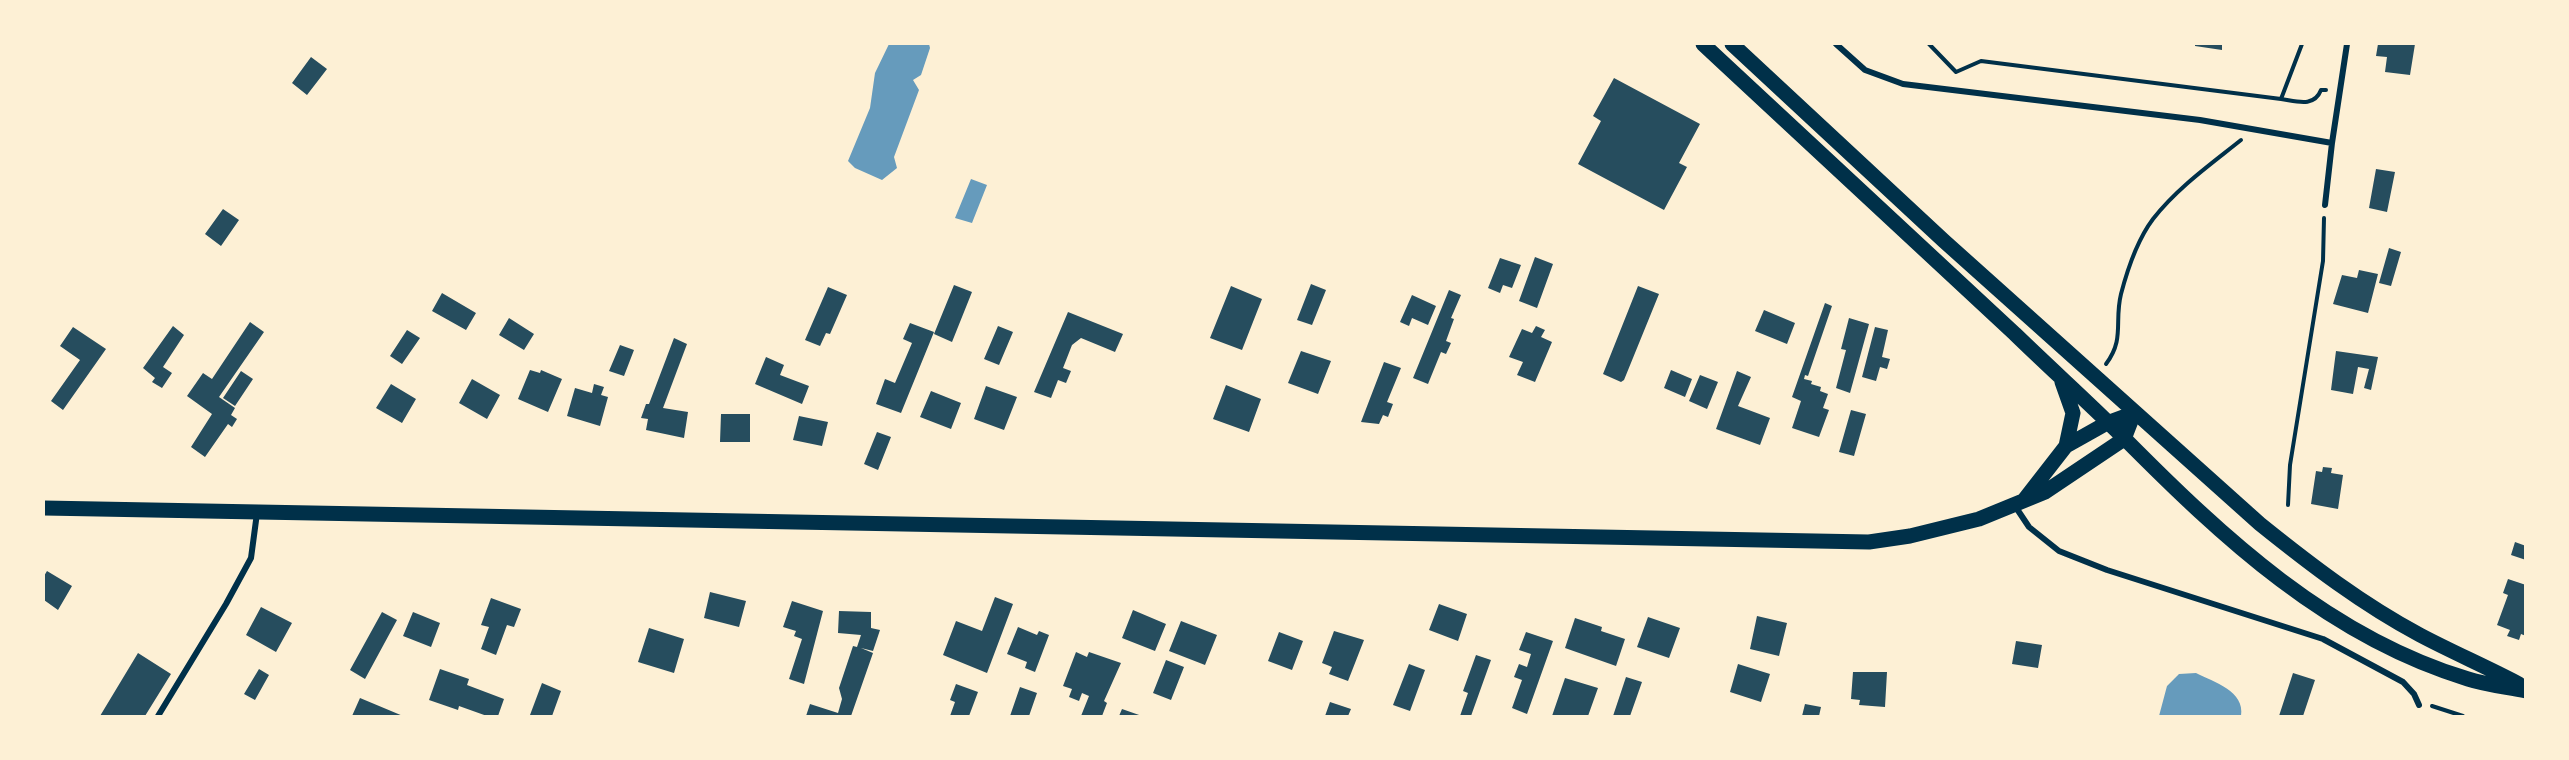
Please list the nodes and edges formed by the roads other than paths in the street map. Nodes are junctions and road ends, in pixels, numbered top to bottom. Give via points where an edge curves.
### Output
1 (1703, 44) edge
2 (1732, 44) edge
3 (1836, 44) edge
4 (2347, 44) edge
5 (2332, 143) junction
6 (2325, 205) road end
7 (2061, 378) junction
8 (2134, 413) junction
9 (2107, 423) junction
10 (2124, 439) junction
11 (2066, 446) junction
12 (2019, 503) junction
13 (44, 508) edge
14 (257, 512) junction
15 (2526, 689) edge
16 (2419, 705) road end
17 (158, 717) edge

1 - 7 main road
2 - 8 main road
3 - 5 street via 1865,70 1903,84 2256,128
4 - 5 street
5 - 6 street
7 - 9 main road
7 - 11 main road via 2073,413
8 - 9 main road
8 - 10 main road
8 - 15 main road via 2314,567 2420,635
9 - 10 main road
9 - 11 main road
10 - 12 main road via 2045,492
10 - 15 main road via 2252,560 2300,596 2404,655 2471,680
11 - 12 main road
12 - 14 main road via 1947,528 1869,542
12 - 16 street via 2029,527 2059,551 2323,639 2403,682
13 - 14 main road
14 - 17 street via 251,558

